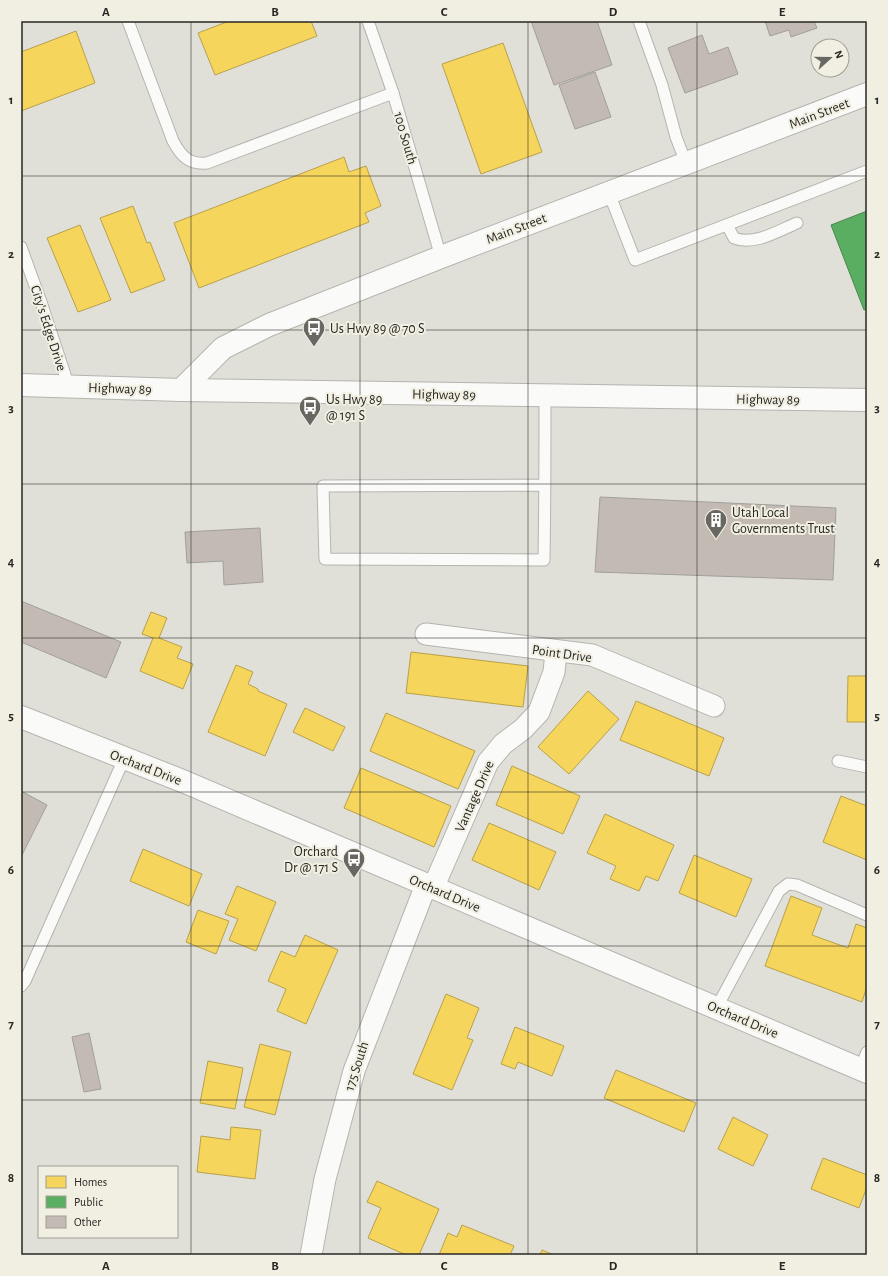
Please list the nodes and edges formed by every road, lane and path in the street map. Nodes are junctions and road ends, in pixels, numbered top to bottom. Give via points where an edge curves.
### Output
1 (128, 21) edge
2 (368, 21) edge
3 (639, 21) edge
4 (393, 93) junction
5 (867, 94) edge
6 (686, 163) junction
7 (867, 171) edge
8 (609, 193) junction
9 (797, 223) dead end
10 (727, 225) junction
11 (21, 247) edge
12 (441, 257) junction
13 (21, 385) edge
14 (69, 387) junction
15 (181, 390) junction
16 (545, 395) junction
17 (867, 400) edge
18 (545, 485) junction
19 (426, 634) dead end
20 (556, 652) junction
21 (714, 706) dead end
22 (21, 717) edge
23 (124, 758) junction
24 (838, 761) dead end
25 (867, 767) edge
26 (430, 886) junction
27 (867, 915) edge
28 (21, 986) edge
29 (717, 1007) junction
30 (865, 1064) edge
31 (311, 1255) edge

1 - 4 lane via 174,141 182,155 194,163 207,163
2 - 4 lane, 100 South
3 - 6 lane
4 - 12 lane, 100 South
5 - 6 main road, Main Street
6 - 8 main road, Main Street
7 - 10 lane
8 - 10 lane via 635,260
8 - 12 main road, Main Street
9 - 10 lane via 744,241 734,238
11 - 14 lane, City's Edge Drive
12 - 15 main road, Main Street via 235,341 223,348
13 - 14 main road, Highway 89
14 - 15 main road, Highway 89
15 - 16 main road, Highway 89
16 - 17 main road, Highway 89
16 - 18 lane
18 - 18 lane via 323,486 325,559 544,560
19 - 20 street, Point Drive
20 - 21 street, Point Drive via 592,656 609,661
20 - 26 street, Vantage Drive via 554,672 539,712 528,725 503,744 488,762
22 - 23 main road, Orchard Drive
23 - 26 main road, Orchard Drive
23 - 28 lane
24 - 25 lane
26 - 29 main road, Orchard Drive
26 - 31 street, 175 South via 354,1071 325,1179
27 - 29 lane via 797,885 788,884 779,890
29 - 30 main road, Orchard Drive

